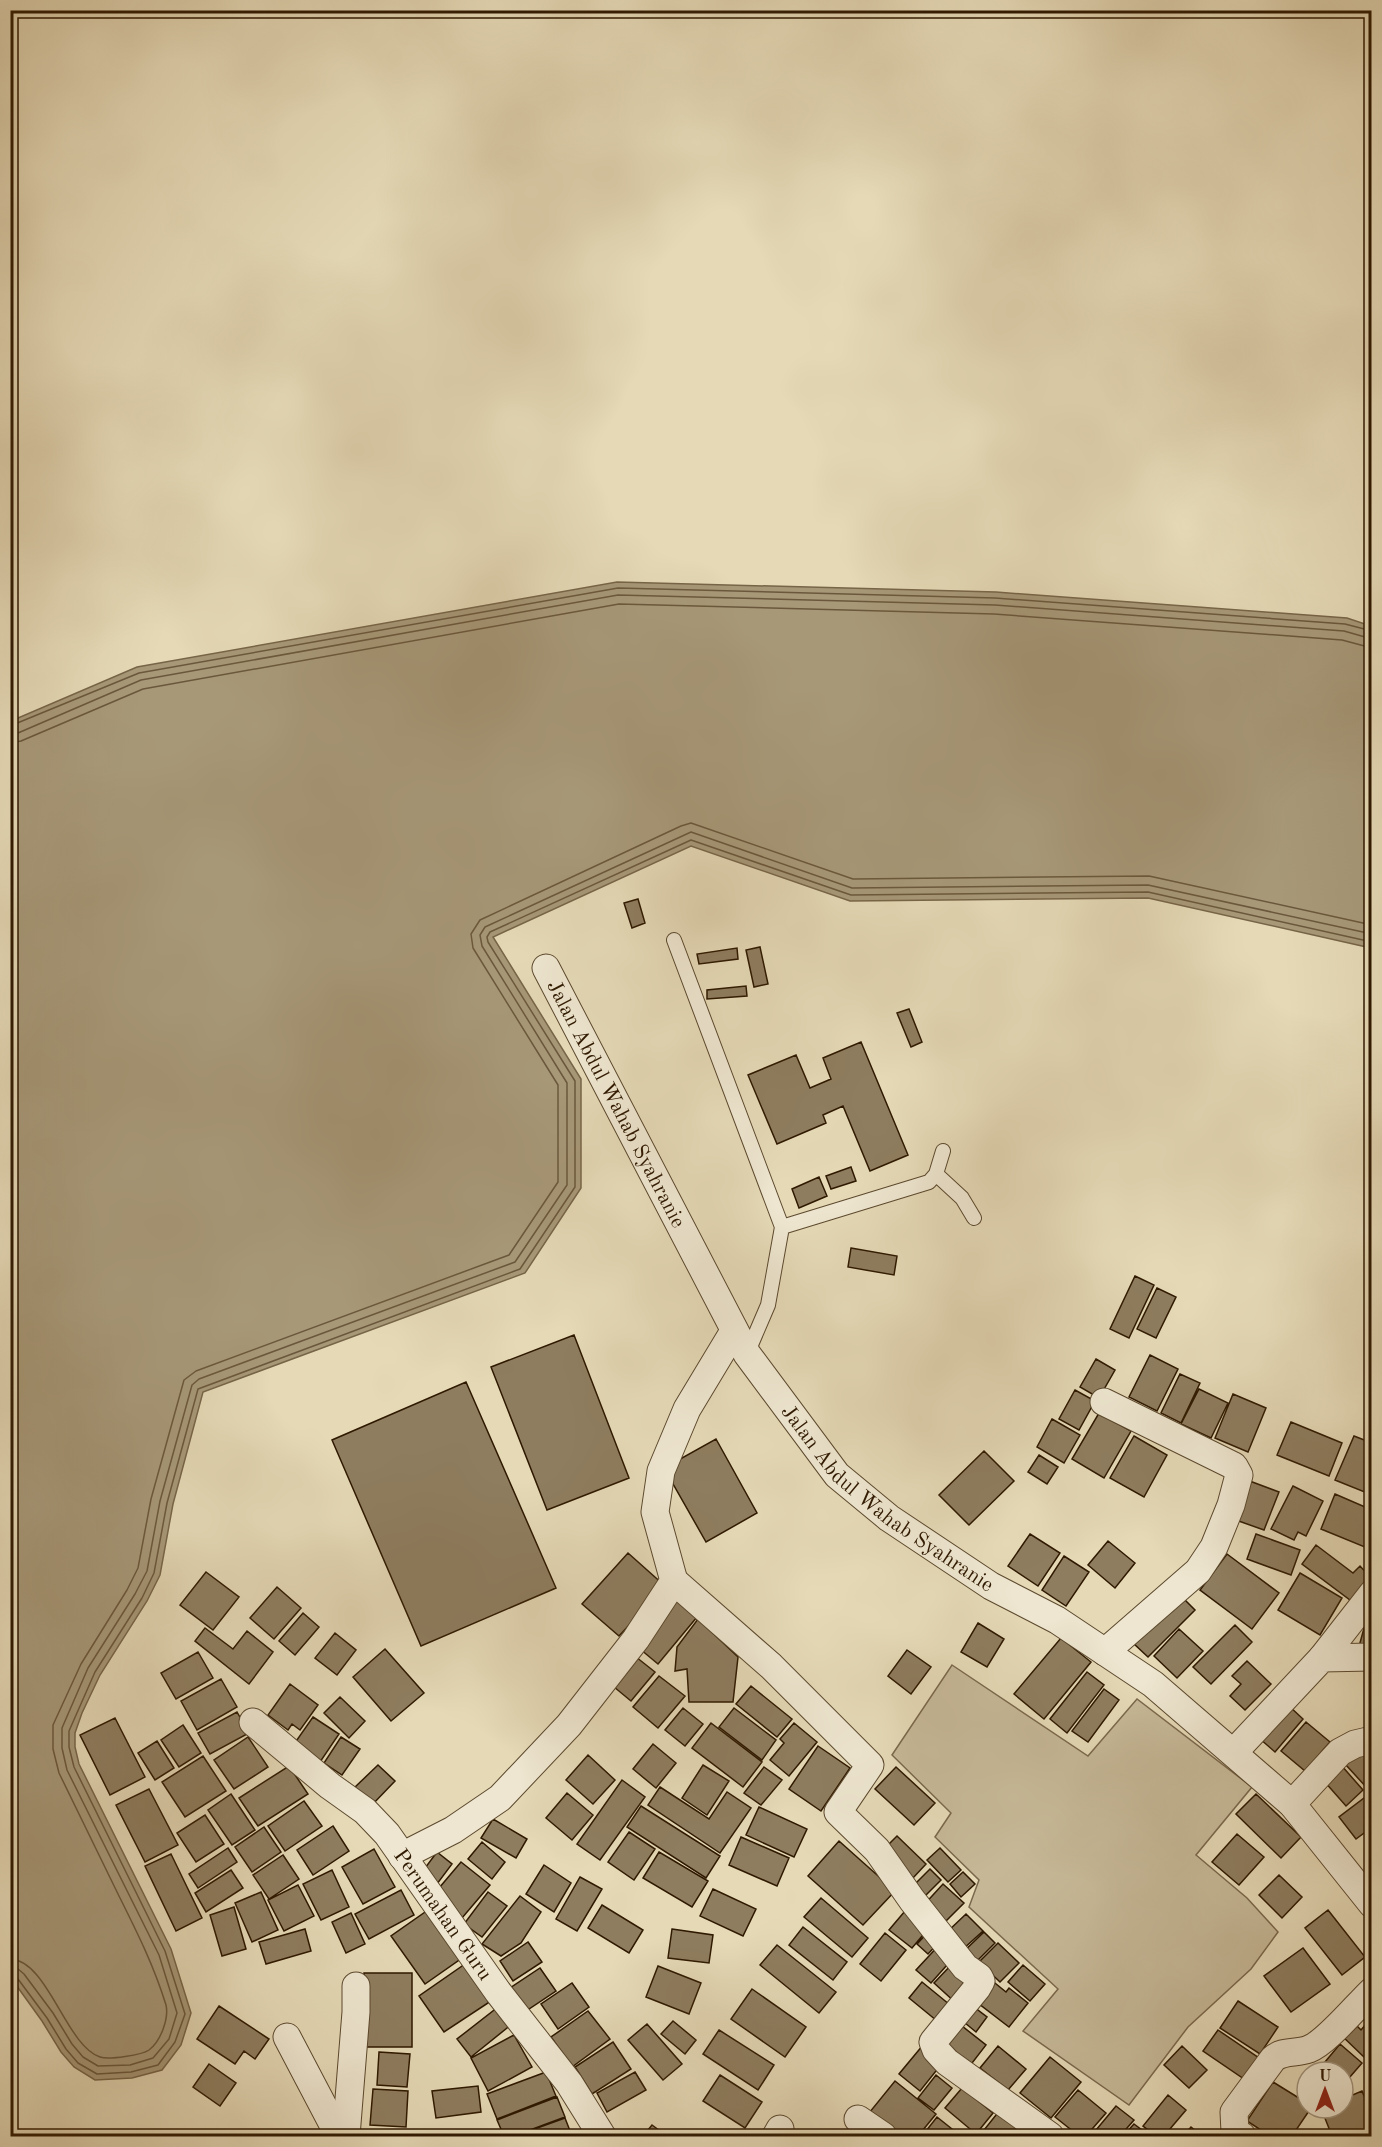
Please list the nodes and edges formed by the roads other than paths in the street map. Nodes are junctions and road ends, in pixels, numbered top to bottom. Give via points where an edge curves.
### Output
1 (674, 939) dead end
2 (546, 968) dead end
3 (943, 1151) dead end
4 (936, 1174) junction
5 (974, 1218) dead end
6 (782, 1227) junction
7 (741, 1342) junction
8 (1104, 1402) dead end
9 (674, 1581) junction
10 (1371, 1594) edge
11 (1105, 1652) junction
12 (1371, 1657) edge
13 (1322, 1658) junction
14 (253, 1722) dead end
15 (1371, 1740) edge
16 (1234, 1752) junction
17 (1292, 1804) junction
18 (402, 1856) junction
19 (1371, 1904) edge
20 (356, 1986) dead end
21 (1371, 1990) edge
22 (287, 2037) dead end
23 (858, 2119) dead end
24 (339, 2136) edge
25 (346, 2136) edge
26 (602, 2136) edge
27 (883, 2136) edge
28 (1050, 2136) edge
29 (1242, 2136) edge

1 - 6 lane
2 - 7 street, Jalan Abdul Wahab Syahranie
3 - 4 lane
4 - 5 lane via 962,1198
4 - 6 lane via 929,1182
6 - 7 lane via 768,1305
7 - 9 street via 687,1409 661,1471 655,1512
7 - 11 street, Jalan Abdul Wahab Syahranie via 837,1475 889,1518 991,1586 1057,1620
8 - 11 street via 1234,1466 1239,1475 1214,1547 1198,1571
9 - 18 street via 636,1639 569,1725 500,1798 453,1830
9 - 28 street via 771,1666 870,1765 838,1812 877,1850 965,1967 981,1981 933,2042 936,2050 946,2062
10 - 13 street
11 - 16 street, Jalan Abdul Wahab Syahranie via 1153,1684
12 - 13 street
13 - 16 street
14 - 18 street, Perumahan Guru via 365,1811
15 - 17 street via 1340,1752
16 - 17 street, Jalan Abdul Wahab Syahranie
17 - 19 street, Jalan Abdul Wahab Syahranie
18 - 26 street, Perumahan Guru via 498,1992 569,2083
20 - 25 street
21 - 29 street via 1319,2043 1273,2059 1234,2112 1235,2132
22 - 24 street
23 - 27 street

